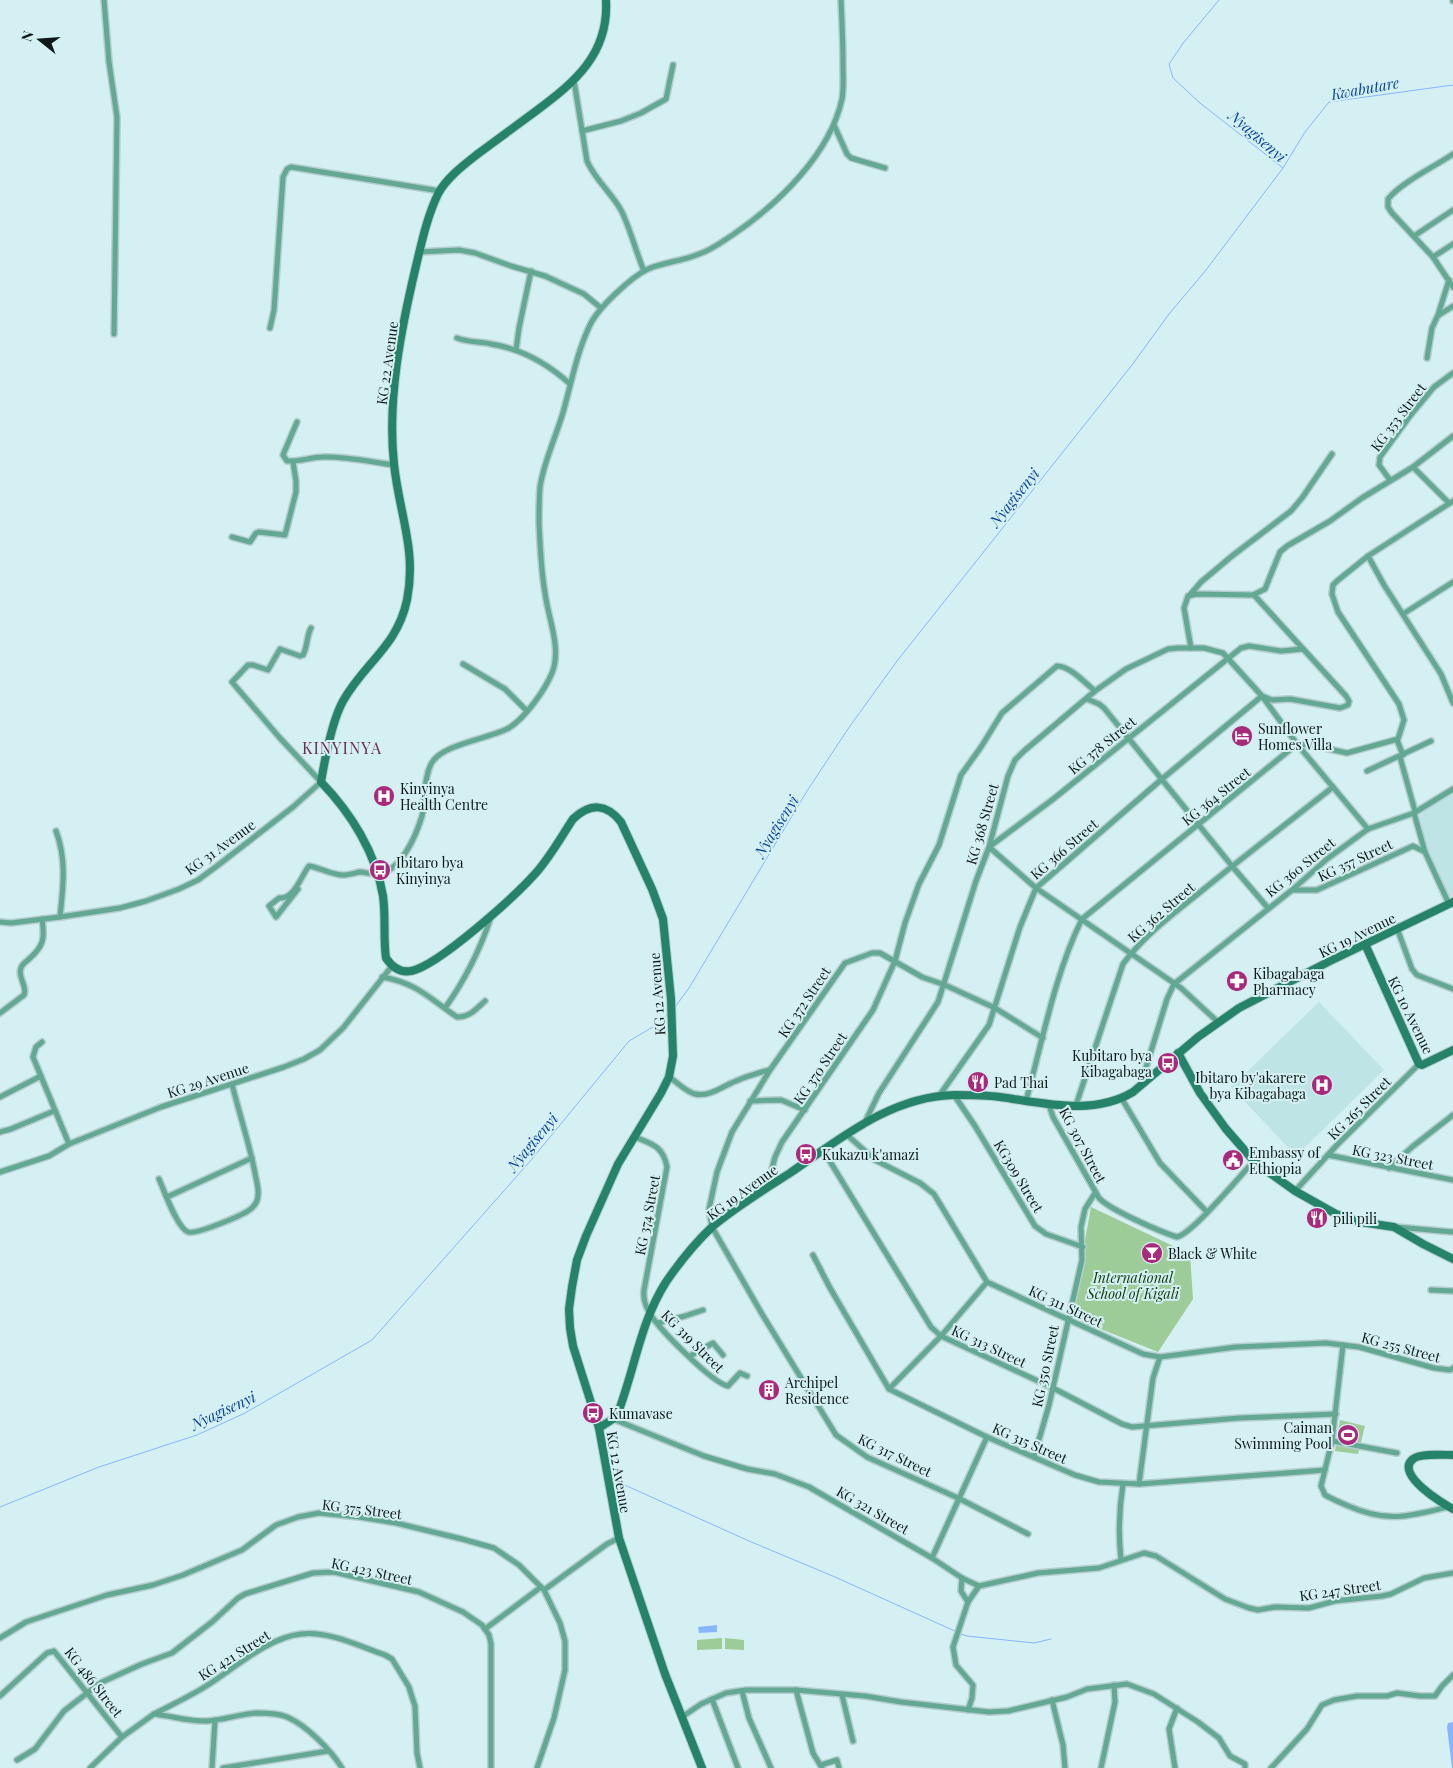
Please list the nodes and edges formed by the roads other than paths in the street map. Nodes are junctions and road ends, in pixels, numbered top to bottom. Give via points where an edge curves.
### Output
1 (104, 0) edge
2 (606, 0) edge
3 (841, 0) edge
4 (673, 65) dead end
5 (574, 81) junction
6 (834, 125) junction
7 (582, 131) junction
8 (1453, 154) edge
9 (885, 168) dead end
10 (440, 191) junction
11 (1453, 210) edge
12 (1414, 236) junction
13 (1453, 244) edge
14 (419, 252) junction
15 (1433, 258) junction
16 (531, 271) junction
17 (644, 271) junction
18 (1449, 280) junction
19 (1453, 287) edge
20 (1453, 306) edge
21 (601, 308) junction
22 (1438, 315) junction
23 (270, 328) dead end
24 (114, 334) dead end
25 (457, 338) dead end
26 (516, 350) junction
27 (1427, 358) dead end
28 (1453, 373) edge
29 (570, 384) junction
30 (297, 422) dead end
31 (1453, 436) edge
32 (1332, 454) dead end
33 (293, 462) junction
34 (394, 465) junction
35 (1412, 466) junction
36 (1390, 480) junction
37 (1451, 502) edge
38 (232, 537) dead end
39 (1368, 556) junction
40 (1453, 582) edge
41 (1254, 594) junction
42 (1188, 596) junction
43 (1404, 614) junction
44 (311, 628) dead end
45 (1191, 648) junction
46 (1303, 649) junction
47 (1228, 659) junction
48 (463, 664) dead end
49 (1095, 691) junction
50 (1262, 696) junction
51 (1087, 699) junction
52 (1453, 703) edge
53 (527, 711) junction
54 (1128, 738) junction
55 (1396, 740) junction
56 (1431, 741) dead end
57 (1297, 744) junction
58 (1401, 756) junction
59 (1367, 771) dead end
60 (1162, 778) junction
61 (321, 782) junction
62 (1333, 787) junction
63 (1453, 788) edge
64 (1415, 812) junction
65 (1198, 825) junction
66 (1368, 829) junction
67 (56, 832) dead end
68 (989, 847) junction
69 (1425, 852) junction
70 (1232, 866) junction
71 (377, 874) junction
72 (1036, 888) junction
73 (298, 889) dead end
74 (1292, 890) junction
75 (1451, 903) edge
76 (1268, 908) junction
77 (492, 914) junction
78 (60, 917) junction
79 (42, 919) junction
80 (1082, 920) junction
81 (0, 922) edge
82 (1397, 928) junction
83 (1365, 944) junction
84 (1131, 953) junction
85 (894, 961) junction
86 (392, 966) junction
87 (382, 977) junction
88 (1174, 984) junction
89 (945, 985) junction
90 (1453, 989) edge
91 (485, 1001) dead end
92 (445, 1008) junction
93 (996, 1008) junction
94 (0, 1013) edge
95 (1218, 1022) junction
96 (1043, 1038) junction
97 (42, 1042) dead end
98 (1453, 1050) edge
99 (1178, 1053) junction
100 (1419, 1064) junction
101 (770, 1070) junction
102 (42, 1076) junction
103 (669, 1077) junction
104 (232, 1084) junction
105 (1141, 1085) junction
106 (954, 1095) junction
107 (939, 1096) junction
108 (0, 1097) edge
109 (1122, 1098) junction
110 (750, 1101) junction
111 (1026, 1101) junction
112 (1049, 1105) junction
113 (1076, 1105) junction
114 (805, 1110) junction
115 (54, 1111) junction
116 (1453, 1115) edge
117 (865, 1123) junction
118 (0, 1132) edge
119 (846, 1134) junction
120 (635, 1136) junction
121 (69, 1144) junction
122 (823, 1150) junction
123 (1328, 1155) junction
124 (252, 1158) junction
125 (1254, 1161) junction
126 (1390, 1168) junction
127 (0, 1172) edge
128 (158, 1179) dead end
129 (1453, 1180) edge
130 (767, 1188) junction
131 (1295, 1191) junction
132 (1095, 1193) junction
133 (168, 1197) junction
134 (1207, 1212) junction
135 (1394, 1227) junction
136 (712, 1228) junction
137 (1453, 1232) edge
138 (1083, 1247) junction
139 (813, 1255) dead end
140 (1453, 1259) edge
141 (987, 1282) junction
142 (1431, 1290) dead end
143 (1453, 1291) edge
144 (703, 1310) dead end
145 (649, 1313) junction
146 (1068, 1318) junction
147 (658, 1323) junction
148 (941, 1336) junction
149 (1342, 1344) junction
150 (723, 1354) dead end
151 (690, 1356) junction
152 (1160, 1357) junction
153 (1453, 1368) edge
154 (747, 1376) dead end
155 (1053, 1388) junction
156 (889, 1389) junction
157 (1336, 1414) junction
158 (613, 1419) junction
159 (1146, 1426) junction
160 (599, 1428) junction
161 (987, 1436) junction
162 (1332, 1441) junction
163 (1397, 1453) dead end
164 (1453, 1455) edge
165 (1034, 1457) junction
166 (1324, 1470) junction
167 (1123, 1484) junction
168 (1139, 1484) junction
169 (958, 1498) junction
170 (1450, 1508) edge
171 (1028, 1534) dead end
172 (619, 1538) junction
173 (932, 1558) junction
174 (1121, 1559) junction
175 (1453, 1573) edge
176 (962, 1578) junction
177 (979, 1586) junction
178 (542, 1589) junction
179 (968, 1602) junction
180 (485, 1630) junction
181 (0, 1638) edge
182 (1453, 1675) edge
183 (1114, 1685) junction
184 (742, 1690) junction
185 (796, 1690) junction
186 (88, 1692) junction
187 (842, 1695) junction
188 (0, 1696) edge
189 (712, 1700) junction
190 (1052, 1700) junction
191 (1177, 1708) junction
192 (968, 1710) junction
193 (154, 1714) junction
194 (682, 1717) junction
195 (215, 1720) junction
196 (122, 1737) junction
197 (853, 1741) dead end
198 (328, 1751) junction
199 (16, 1760) dead end
200 (1245, 1766) edge
201 (821, 1767) edge
202 (90, 1768) edge
203 (212, 1768) edge
204 (223, 1768) edge
205 (342, 1768) edge
206 (420, 1768) edge
207 (491, 1768) edge
208 (538, 1768) edge
209 (702, 1768) edge
210 (738, 1768) edge
211 (771, 1768) edge
212 (839, 1768) edge
213 (1064, 1768) edge
214 (1101, 1768) edge
215 (1175, 1768) edge
216 (1251, 1768) edge
217 (1271, 1768) edge

1 - 24 street via 117,118
2 - 5 street, KG 22 Avenue via 600,40 585,69
3 - 6 street via 843,89
4 - 7 street via 666,99 620,121
5 - 7 street
5 - 10 street, KG 22 Avenue via 465,164
6 - 9 street via 851,158
6 - 17 street via 804,170 756,218 700,254
7 - 17 street via 590,169 623,213
8 - 12 street via 1388,199 1392,213
10 - 14 street, KG 22 Avenue via 427,221
10 - 23 street via 291,167 287,169 283,177
11 - 12 street
12 - 15 street
13 - 15 street
14 - 16 street via 459,250
14 - 34 street, KG 22 Avenue via 393,393
15 - 18 street
16 - 21 street via 584,294
16 - 26 street
17 - 21 street
18 - 19 street
18 - 22 street
20 - 22 street
21 - 29 street via 582,344
22 - 27 street via 1432,328
25 - 26 street
26 - 29 street via 544,363
28 - 36 street, KG 353 Street via 1434,387 1380,457 1379,465
29 - 53 street via 540,488 542,577 556,660 546,684
30 - 33 street via 283,455 287,461
31 - 35 street
32 - 42 street via 1291,511 1232,556
33 - 34 street via 329,457
33 - 38 street via 296,492 285,536 259,532 250,542
34 - 61 street, KG 22 Avenue via 410,555 407,600 389,643 342,702
35 - 36 street
35 - 37 street
36 - 41 street via 1287,546 1280,552 1268,585
37 - 39 street
39 - 43 street
39 - 55 street via 1333,585 1332,594 1338,612 1399,704 1404,720
40 - 43 street
41 - 42 street
41 - 46 street
42 - 45 street via 1184,608
43 - 52 street via 1442,674
44 - 61 street via 303,655 280,649 268,670 248,665 232,682
45 - 47 street, KG 368 Street via 1216,650
45 - 49 street, KG 368 Street via 1161,652 1126,669
46 - 47 street, KG 378 Street via 1280,651 1245,646
46 - 50 street via 1346,696 1347,706 1340,708
47 - 50 street
47 - 54 street, KG 378 Street
48 - 53 street via 505,689
49 - 51 street, KG 368 Street
49 - 85 street, KG 370 Street via 1068,669 1057,666 998,718 960,778 939,845 912,900
50 - 57 street
50 - 60 street, KG 366 Street
51 - 54 street via 1099,704
51 - 68 street, KG 368 Street via 1016,760 1008,776
53 - 71 street via 501,732 448,749 436,758 430,765 425,783 421,818 405,854 392,867
54 - 60 street
54 - 68 street, KG 378 Street
55 - 57 street via 1347,753
55 - 58 street
56 - 58 street
57 - 62 street
57 - 65 street, KG 364 Street
58 - 59 street
58 - 64 street
60 - 65 street
60 - 72 street, KG 366 Street
61 - 71 street via 344,806 357,827
61 - 78 street, KG 31 Avenue via 198,880 120,908
62 - 66 street
62 - 70 street, KG 362 Street
63 - 64 street, KG 360 Street
64 - 66 street, KG 360 Street
64 - 69 street
65 - 70 street
65 - 80 street, KG 364 Street
66 - 74 street, KG 360 Street
67 - 78 street via 64,860
68 - 72 street
68 - 89 street, KG 368 Street
69 - 74 street, KG 357 Street via 1413,846 1317,890
69 - 75 street
70 - 76 street
70 - 84 street, KG 362 Street via 1156,928
71 - 73 street via 342,875 309,866 290,895 269,906 276,917
71 - 86 street via 384,908 386,958
72 - 80 street
72 - 93 street, KG 366 Street via 1014,946
74 - 76 street, KG 360 Street
75 - 82 street, KG 19 Avenue
76 - 88 street, KG 360 Street
77 - 86 street, KG 12 Avenue via 434,961 409,972
77 - 92 street via 474,960
77 - 103 street, KG 12 Avenue via 535,875 580,813 596,806 613,813 636,852 660,910 672,1000 674,1048
78 - 79 street, KG 31 Avenue
79 - 81 street, KG 31 Avenue
79 - 94 street via 44,934 41,946 20,969 26,991
80 - 84 street
80 - 96 street, KG 364 Street
82 - 83 street, KG 19 Avenue
82 - 90 street via 1412,969 1422,978
83 - 95 street, KG 19 Avenue
83 - 100 street, KG 10 Avenue
84 - 88 street
84 - 113 street, KG 362 Street via 1123,964
85 - 89 street, KG 372 Street via 922,977
85 - 101 street, KG 372 Street via 880,953 872,953 842,965
85 - 114 street, KG 370 Street via 877,1005
86 - 87 street, KG 29 Avenue
87 - 92 street via 407,983
87 - 104 street, KG 29 Avenue via 343,1028 320,1050 284,1067
88 - 95 street
88 - 105 street, KG 360 Street
89 - 93 street, KG 372 Street
89 - 117 street, KG 368 Street via 932,1014 879,1093
91 - 92 street via 465,1017 457,1017
93 - 96 street, KG 372 Street
93 - 107 street, KG 366 Street via 989,1025
95 - 99 street, KG 19 Avenue
96 - 111 street, KG 364 Street
97 - 102 street via 36,1046 33,1057
98 - 100 street, KG 10 Avenue
99 - 105 street, KG 19 Avenue
99 - 125 street via 1211,1109
100 - 123 street, KG 265 Street
101 - 103 street via 702,1094 688,1091
101 - 110 street, KG 372 Street
102 - 108 street
102 - 115 street
103 - 120 street, KG 12 Avenue
104 - 121 street, KG 29 Avenue
104 - 124 street
105 - 109 street, KG 19 Avenue
106 - 107 street, KG 19 Avenue
106 - 111 street, KG 19 Avenue
106 - 138 street, KG309 Street via 1036,1226 1046,1234
107 - 117 street, KG 19 Avenue via 905,1104
109 - 113 street, KG 19 Avenue
109 - 134 street via 1160,1163
110 - 114 street via 781,1100
110 - 136 street, KG 372 Street via 732,1132 717,1172 710,1205
111 - 112 street, KG 19 Avenue
112 - 113 street, KG 19 Avenue
112 - 132 street, KG 307 Street
114 - 130 street, KG 370 Street via 782,1142
115 - 118 street
115 - 121 street
116 - 126 street
117 - 119 street, KG 19 Avenue
119 - 122 street, KG 19 Avenue
119 - 141 street via 875,1160 920,1183 934,1194
120 - 145 street, KG 374 Street via 656,1146 665,1157 667,1167 644,1290
120 - 160 street, KG 12 Avenue via 608,1183 586,1236 577,1260 569,1309 573,1346
121 - 127 street, KG 29 Avenue via 49,1156
122 - 130 street, KG 19 Avenue
122 - 148 street, KG 313 Street via 931,1327
123 - 126 street, KG 323 Street
123 - 131 street, KG 265 Street
124 - 133 street
124 - 133 street via 259,1197 247,1212 202,1230 187,1232
125 - 131 street
125 - 134 street
126 - 129 street, KG 323 Street
128 - 133 street
130 - 136 street, KG 19 Avenue
131 - 135 street via 1350,1219
132 - 134 street, KG 307 Street via 1103,1203 1177,1237
132 - 138 street, KG 350 Street via 1085,1209 1081,1227
135 - 137 street
135 - 140 street
136 - 145 street, KG 19 Avenue via 681,1262
136 - 169 street, KG 317 Street via 836,1435 867,1457
138 - 146 street, KG 350 Street
139 - 156 street
141 - 146 street, KG 311 Street
141 - 148 street
142 - 143 street
144 - 147 street
145 - 147 street, KG 319 Street
145 - 158 street, KG 19 Avenue via 623,1398
146 - 152 street, KG 311 Street via 1128,1348
146 - 155 street, KG 350 Street
147 - 151 street, KG 319 Street
148 - 155 street, KG 313 Street
148 - 156 street
149 - 152 street, KG 311 Street via 1236,1347
149 - 153 street, KG 255 Street via 1434,1368
149 - 157 street
150 - 151 street via 713,1343
151 - 154 street, KG 319 Street via 714,1379 728,1386 740,1373
152 - 159 street via 1153,1378
155 - 159 street, KG 313 Street via 1122,1424
155 - 165 street, KG 350 Street
156 - 161 street, KG 315 Street
157 - 159 street, KG 313 Street
157 - 162 street
158 - 160 street
158 - 173 street, KG 321 Street via 704,1456 775,1474 809,1487
159 - 168 street
160 - 172 street, KG 12 Avenue
161 - 165 street, KG 315 Street
161 - 169 street
162 - 163 street
162 - 166 street
164 - 170 street via 1421,1456 1413,1458 1410,1464 1410,1472 1416,1482 1432,1498
165 - 167 street, KG 315 Street via 1086,1479
166 - 168 street, KG 315 Street
166 - 170 street via 1322,1486 1325,1495 1365,1513 1395,1518
167 - 168 street, KG 315 Street
167 - 174 street via 1118,1538
169 - 171 street, KG 317 Street
169 - 173 street
172 - 178 street
172 - 194 street, KG 12 Avenue via 664,1674
173 - 176 street, KG 321 Street
174 - 175 street, KG 247 Street via 1150,1553 1226,1599 1258,1610 1309,1608 1342,1600 1382,1596 1424,1578
174 - 177 street via 1099,1568 1038,1573
176 - 177 street, KG 321 Street
176 - 179 street via 961,1591
177 - 179 street
178 - 180 street
178 - 181 street, KG 375 Street via 519,1565 494,1548 396,1523 319,1513 276,1525 242,1550 183,1575 107,1595 26,1622
178 - 208 street, KG 375 Street via 560,1623 566,1652 560,1693
179 - 192 street via 953,1647 956,1665 973,1685
180 - 186 street, KG 423 Street via 463,1612 419,1592 334,1572 313,1573 245,1594 172,1654 112,1676
180 - 207 street via 491,1644 492,1660
182 - 217 street via 1435,1696 1398,1693 1357,1696 1322,1705 1307,1729
183 - 190 street
183 - 191 street via 1133,1686
183 - 214 street via 1114,1702
184 - 185 street
184 - 189 street
184 - 211 street via 749,1718
185 - 187 street
185 - 201 street via 813,1753
186 - 188 street, KG 486 Street via 56,1652 51,1651
186 - 196 street, KG 486 Street
186 - 199 street, KG 423 Street via 64,1712 35,1749
187 - 192 street
187 - 197 street
189 - 194 street
189 - 210 street
190 - 192 street via 1008,1712
190 - 213 street via 1063,1745
191 - 200 street via 1219,1738 1230,1756
191 - 215 street via 1169,1729
193 - 195 street
193 - 196 street, KG 421 Street
193 - 206 street, KG 421 Street via 209,1684 276,1640 301,1634 335,1638 392,1659 409,1687 415,1706
194 - 209 street, KG 12 Avenue
195 - 198 street via 255,1713 285,1716 312,1734
195 - 203 street
196 - 202 street, KG 421 Street
198 - 204 street
198 - 205 street
200 - 216 street
201 - 212 street via 837,1760

